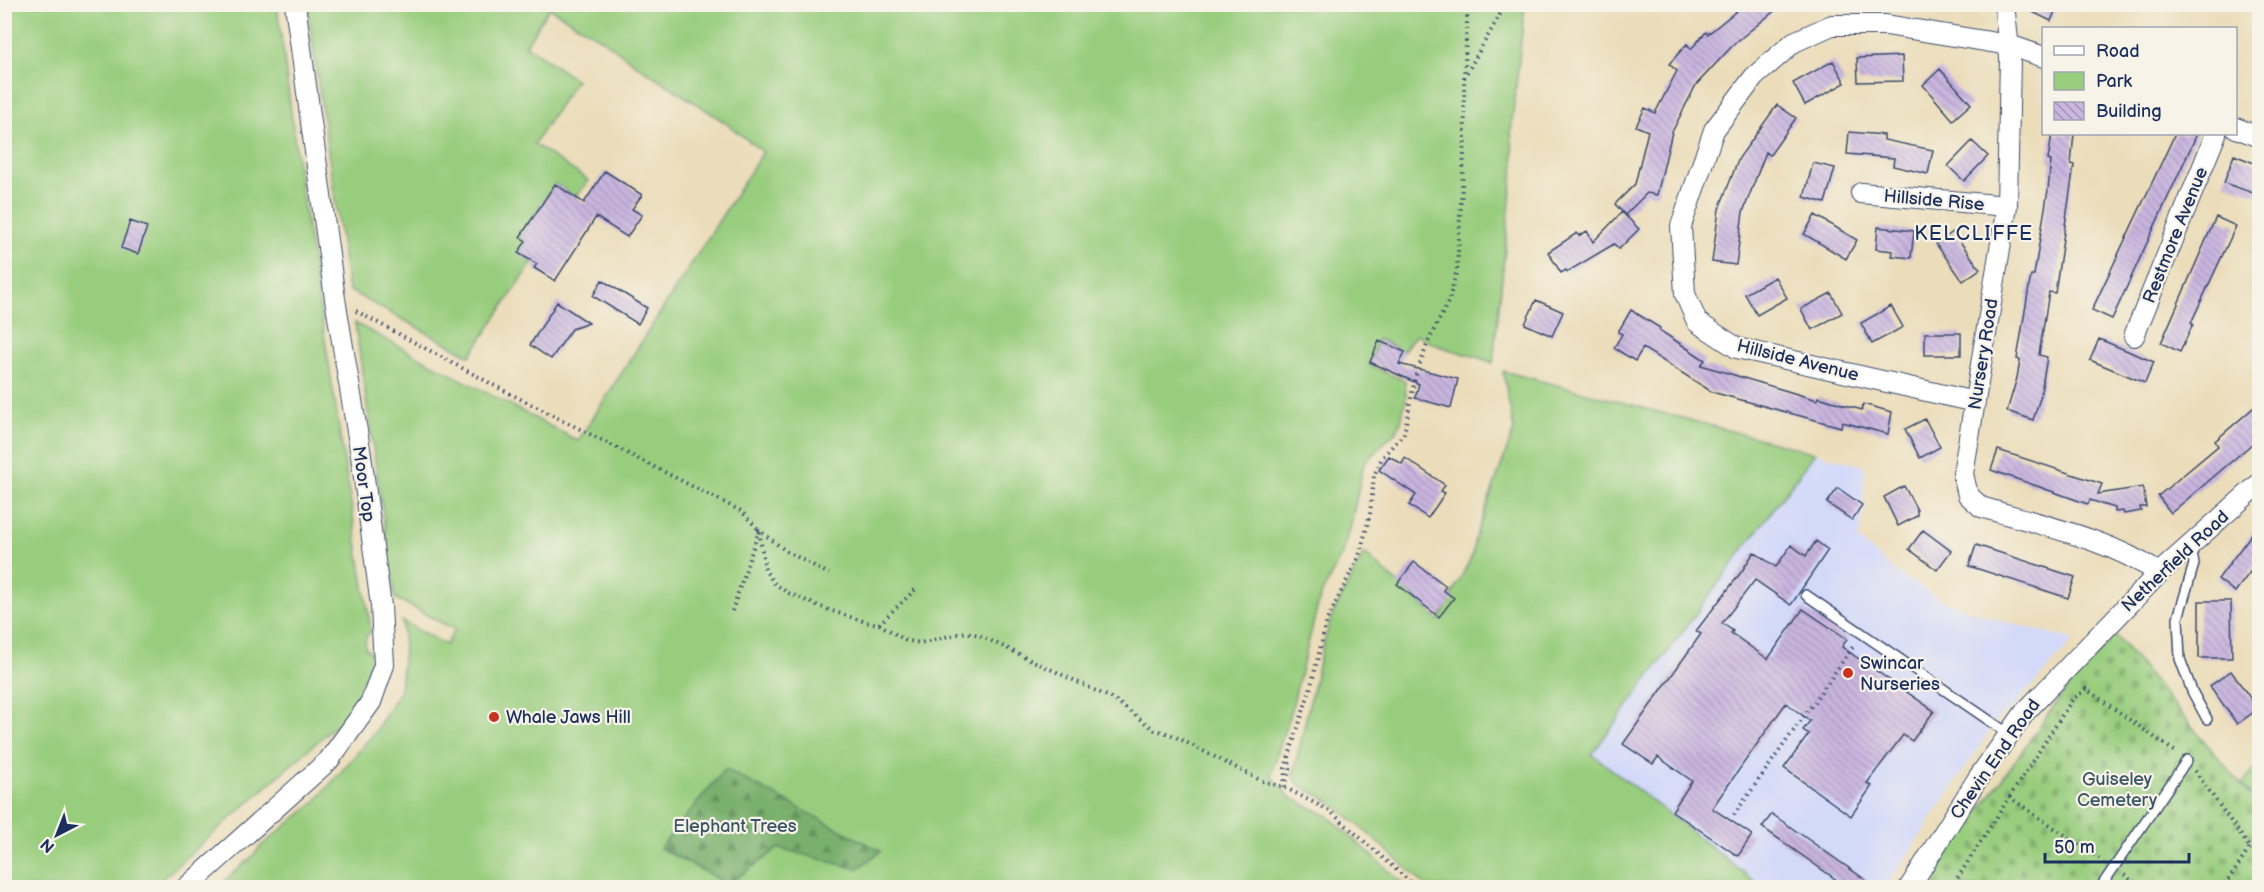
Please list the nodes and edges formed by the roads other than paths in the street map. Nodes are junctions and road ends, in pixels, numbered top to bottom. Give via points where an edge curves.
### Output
1 (295, 4) edge
2 (2004, 4) edge
3 (2009, 45) junction
4 (2042, 57) edge
5 (2237, 129) edge
6 (2216, 135) edge
7 (2259, 137) edge
8 (1862, 193) dead end
9 (2007, 206) junction
10 (2134, 336) dead end
11 (1975, 402) junction
12 (2259, 483) edge
13 (2190, 544) junction
14 (2159, 573) junction
15 (1806, 595) dead end
16 (2092, 640) joint
17 (2207, 719) dead end
18 (2009, 734) junction
19 (2187, 760) road end
20 (186, 888) edge
21 (1909, 888) edge
22 (2100, 888) edge

1 - 20 street, Moor Top via 335,299 363,467 381,606 384,664 371,702 329,760
2 - 3 street, Nursery Road
3 - 4 street, Hillside Avenue
3 - 9 street, Nursery Road
3 - 11 street, Hillside Avenue via 1886,25 1832,25 1794,42 1755,77 1714,130 1681,226 1685,294 1697,322 1737,348
5 - 7 street
6 - 10 street, Restmore Avenue
8 - 9 street, Hillside Rise
9 - 11 street, Nursery Road
11 - 14 street, Nursery Road via 1963,474 1968,495 1981,507 2108,546
12 - 13 street, Netherfield Road
13 - 14 street, Netherfield Road
13 - 17 lane via 2194,564 2178,618 2180,659
14 - 16 street, Netherfield Road
15 - 18 lane
16 - 18 street, Chevin End Road
18 - 21 street, Chevin End Road
19 - 22 lane

